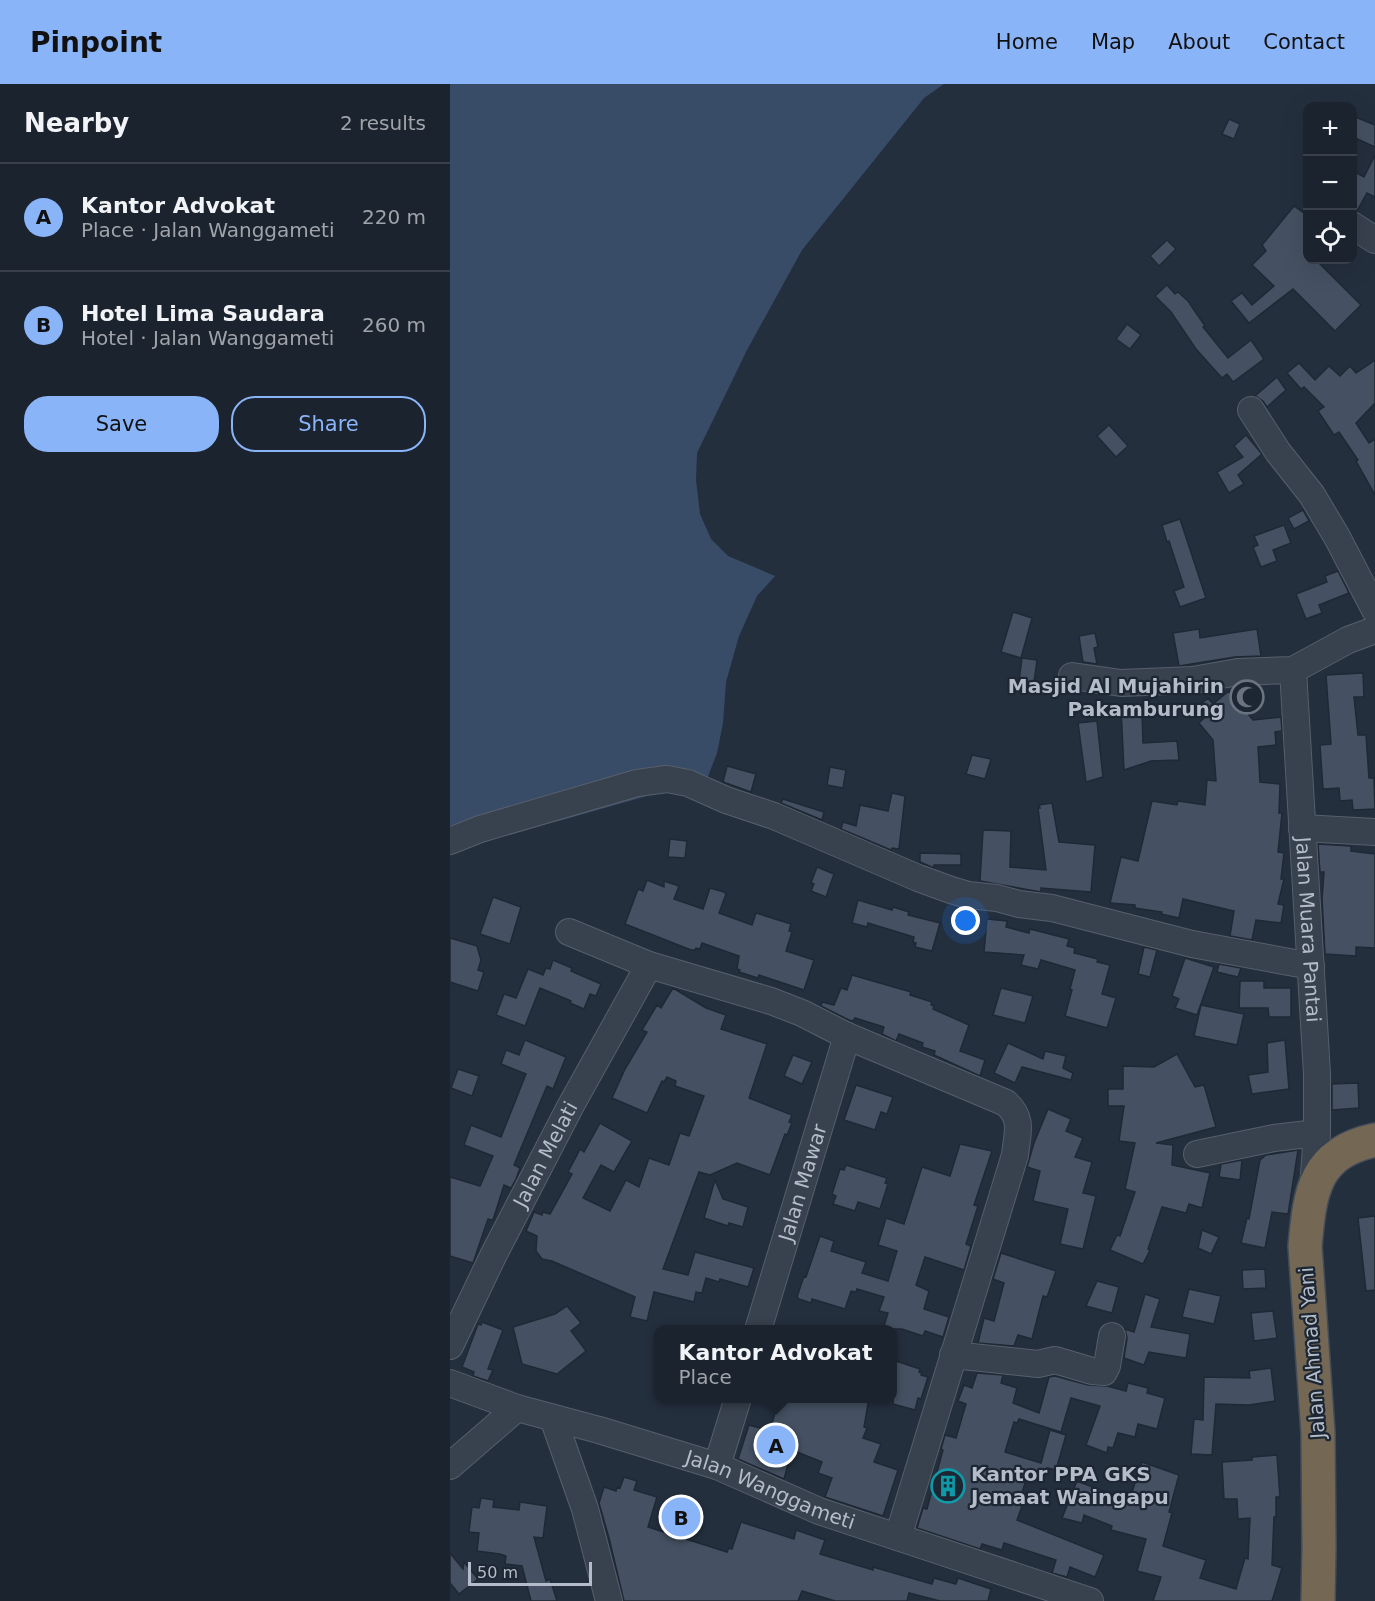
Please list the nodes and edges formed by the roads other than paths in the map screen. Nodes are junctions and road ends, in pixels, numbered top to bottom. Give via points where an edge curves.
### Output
1 (1357, 228) edge
2 (1375, 240) edge
3 (1251, 410) dead end
4 (1375, 610) edge
5 (1375, 630) edge
6 (1293, 670) junction
7 (1072, 676) dead end
8 (1302, 828) junction
9 (1375, 832) edge
10 (450, 841) edge
11 (569, 933) dead end
12 (649, 965) junction
13 (1311, 966) junction
14 (847, 1036) junction
15 (1317, 1133) junction
16 (1375, 1140) edge
17 (1197, 1154) dead end
18 (1313, 1188) junction
19 (760, 1325) edge
20 (1112, 1336) dead end
21 (450, 1346) edge
22 (952, 1355) junction
23 (450, 1383) edge
24 (736, 1403) edge
25 (517, 1408) junction
26 (553, 1418) junction
27 (450, 1466) edge
28 (717, 1466) junction
29 (898, 1537) junction
30 (1319, 1548) junction
31 (609, 1601) edge
32 (1090, 1601) edge
33 (1306, 1601) edge
34 (1318, 1601) edge

1 - 2 street
3 - 4 street via 1312,495
5 - 6 street
6 - 7 street via 1121,683
6 - 8 street, Jalan Muara Pantai
8 - 9 street
8 - 13 street, Jalan Muara Pantai
10 - 13 street via 637,783 667,779 688,783 774,816 918,878 968,895 1053,908 1192,944
11 - 12 street
12 - 14 street via 771,1001
12 - 21 street, Jalan Melati via 565,1116
13 - 15 street, Jalan Muara Pantai
14 - 19 street, Jalan Mawar
14 - 22 street via 1006,1103 1016,1112 1015,1155
15 - 17 street
15 - 18 street, Jalan Muara Pantai
16 - 18 highway, Jalan Ahmad Yani via 1338,1154
18 - 30 highway, Jalan Ahmad Yani via 1305,1246 1318,1433
20 - 22 street via 1104,1372 1055,1360 1038,1364
22 - 29 street
23 - 25 street, Jalan Wanggameti
24 - 28 street
25 - 26 street, Jalan Wanggameti
25 - 27 street
26 - 28 street, Jalan Wanggameti
26 - 31 street via 585,1509
28 - 29 street, Jalan Wanggameti via 819,1511
29 - 32 street, Jalan Wanggameti
30 - 33 street
30 - 34 highway, Jalan Ahmad Yani

